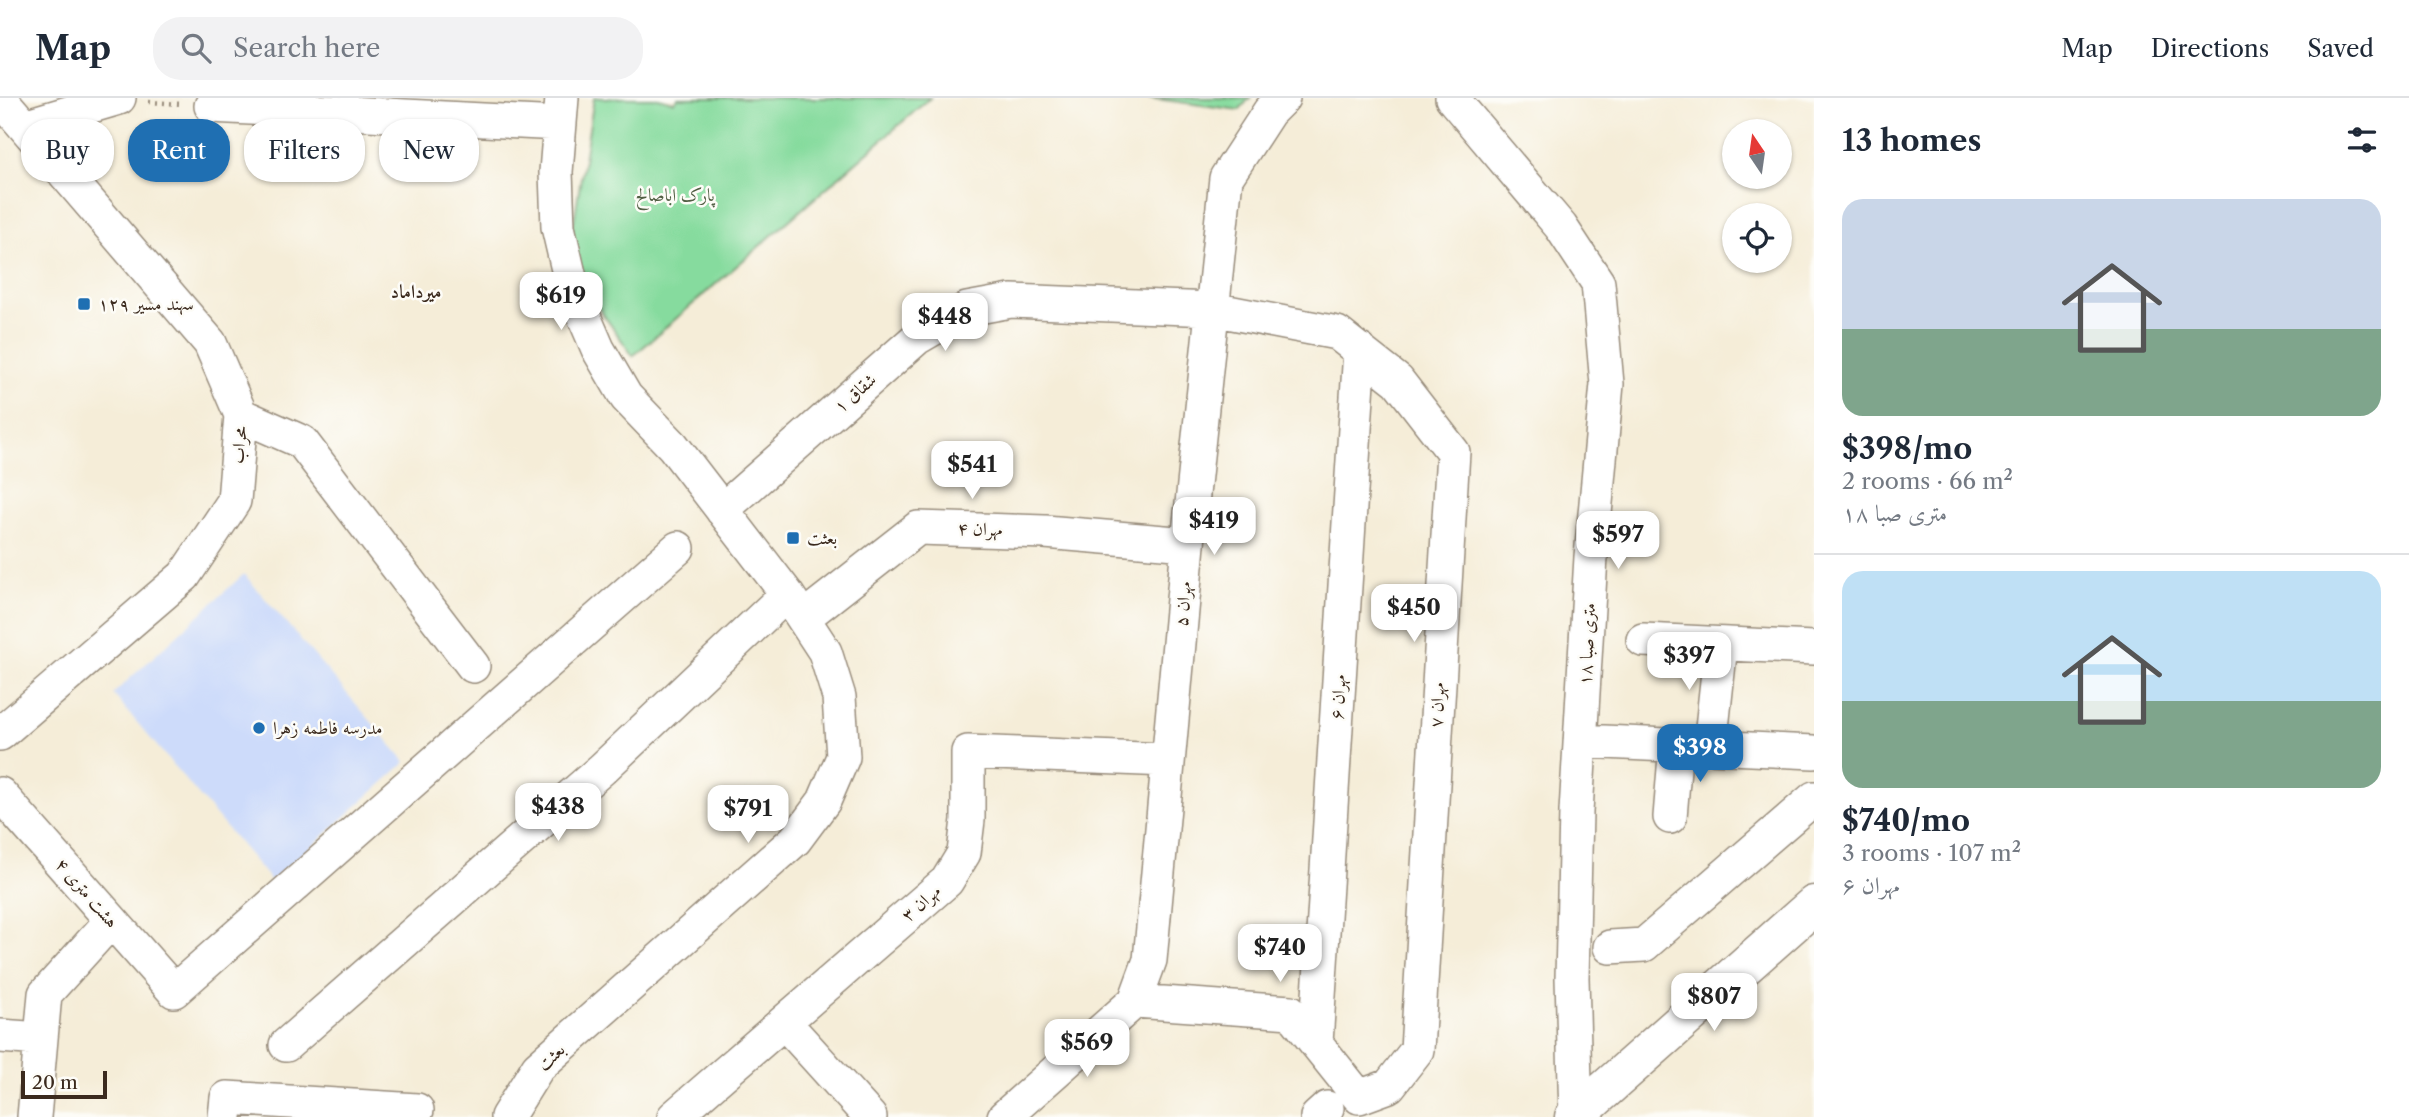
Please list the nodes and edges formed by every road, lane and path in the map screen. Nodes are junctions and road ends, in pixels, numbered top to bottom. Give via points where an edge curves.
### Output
1 (0, 98) edge
2 (1283, 98) edge
3 (1452, 98) edge
4 (119, 99) edge
5 (294, 104) edge
6 (211, 106) joint
7 (561, 111) edge
8 (49, 119) edge
9 (21, 122) edge
10 (72, 182) edge
11 (1212, 309) junction
12 (1360, 350) junction
13 (241, 415) junction
14 (722, 510) junction
15 (1188, 544) junction
16 (678, 548) dead end
17 (795, 606) junction
18 (1643, 640) dead end
19 (1721, 644) junction
20 (1814, 648) edge
21 (474, 666) dead end
22 (0, 734) edge
23 (1583, 741) junction
24 (1813, 744) edge
25 (1676, 745) junction
26 (1710, 747) junction
27 (1168, 760) junction
28 (0, 794) edge
29 (1814, 798) edge
30 (1670, 817) dead end
31 (1814, 905) edge
32 (111, 921) junction
33 (1610, 947) dead end
34 (1135, 1001) junction
35 (784, 1022) junction
36 (0, 1036) edge
37 (41, 1039) junction
38 (1316, 1043) junction
39 (286, 1045) dead end
40 (417, 1110) dead end
41 (34, 1117) edge
42 (226, 1117) edge
43 (507, 1117) edge
44 (674, 1117) edge
45 (870, 1117) edge
46 (1004, 1117) edge
47 (1575, 1117) edge

1 - 9 street, محراب
2 - 11 street, مهران ۵ via 1226,178
3 - 23 street, متری صبا ۱۸ via 1561,227 1598,284 1607,384 1591,557
4 - 6 path
4 - 8 street
5 - 6 street
5 - 7 street
7 - 14 street, بعثت via 558,227 573,291 598,349 626,397 673,446
10 - 13 street, محراب via 210,343
11 - 12 street, مهران ۷ via 1337,332
11 - 14 street, شقاق ۱ via 1011,300 967,309 917,338
11 - 15 street, مهران ۵
12 - 38 street, مهران ۶
12 - 38 street, مهران ۷ via 1398,380 1453,452 1417,1050 1389,1086 1359,1097
13 - 21 street via 302,442
13 - 22 street, محراب via 234,500 184,576
14 - 17 street, بعثت
15 - 17 street, مهران ۴ via 1045,532 918,528
15 - 27 street, مهران ۵
16 - 32 street, هشت متری ۴ via 174,991
17 - 39 street, مهران ۴
17 - 43 street, بعثت via 825,652 839,697 843,757 824,801 795,840 538,1067
18 - 19 street
19 - 20 street
19 - 26 street
23 - 25 street
23 - 47 street, متری صبا ۱۸ via 1576,812 1572,978
24 - 26 street
25 - 26 street
25 - 30 street
27 - 34 street, مهران ۵ via 1150,960
27 - 35 street, مهران ۳ via 968,752 964,853 947,881
28 - 32 street, هشت متری ۴
29 - 33 street via 1644,945
31 - 47 main road
32 - 37 street via 45,994
34 - 38 street via 1291,1012
34 - 46 street
35 - 44 street, مهران ۳
35 - 45 street
36 - 37 street
37 - 41 street
40 - 42 street via 227,1098

